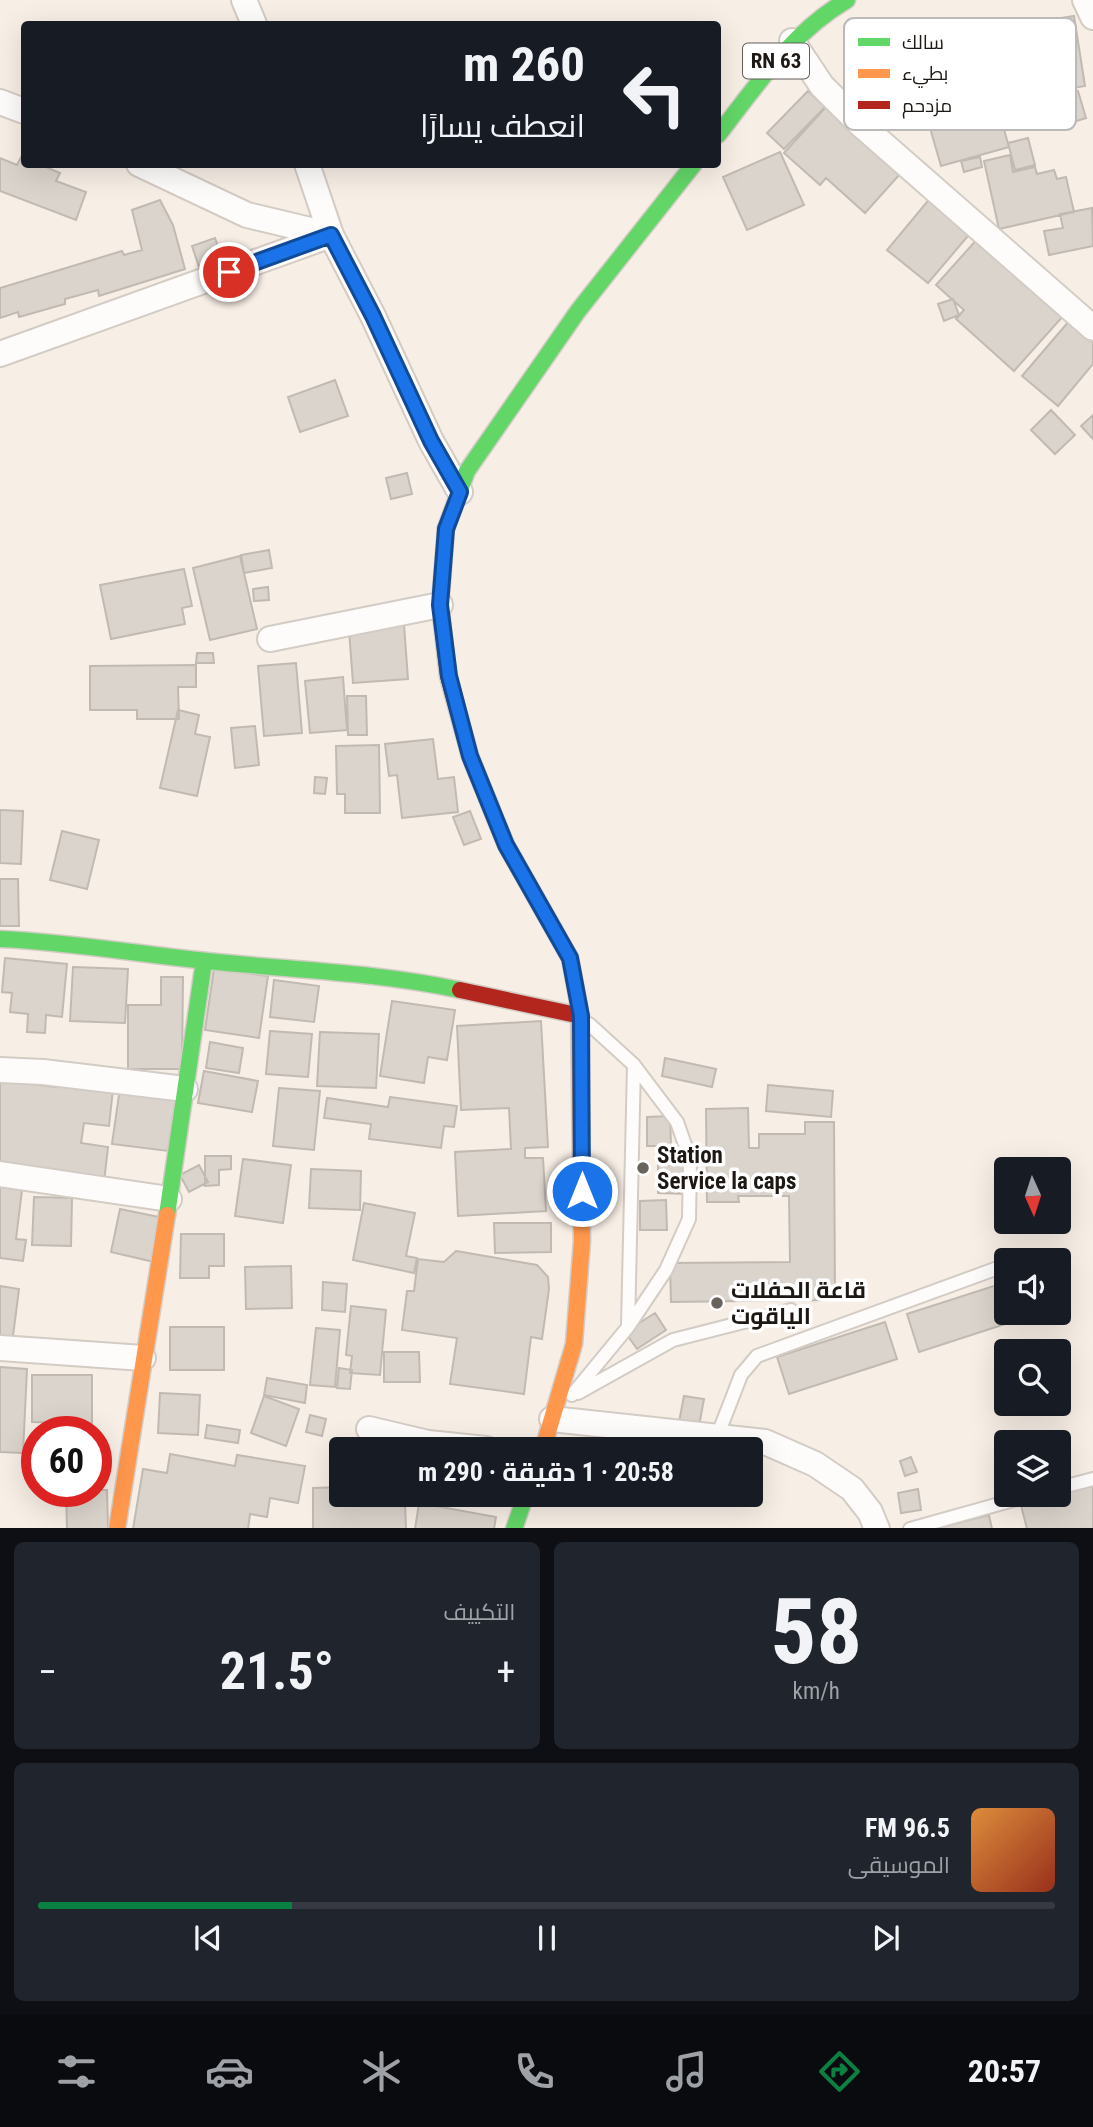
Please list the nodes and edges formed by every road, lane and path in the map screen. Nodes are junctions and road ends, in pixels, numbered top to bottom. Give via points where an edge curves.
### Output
1 (244, 0) edge
2 (847, 0) edge
3 (1084, 0) edge
4 (1093, 17) edge
5 (253, 21) edge
6 (792, 41) junction
7 (0, 102) edge
8 (844, 108) edge
9 (21, 110) edge
10 (867, 130) edge
11 (721, 131) edge
12 (147, 168) edge
13 (308, 168) edge
14 (691, 168) edge
15 (331, 235) junction
16 (1093, 328) edge
17 (0, 354) edge
18 (460, 492) junction
19 (440, 605) junction
20 (270, 639) dead end
21 (0, 939) edge
22 (204, 961) junction
23 (581, 1016) junction
24 (634, 1065) junction
25 (0, 1070) edge
26 (185, 1089) junction
27 (0, 1174) edge
28 (169, 1199) junction
29 (994, 1269) edge
30 (791, 1310) dead end
31 (628, 1327) junction
32 (0, 1348) edge
33 (143, 1358) junction
34 (569, 1398) junction
35 (552, 1419) junction
36 (369, 1429) dead end
37 (403, 1437) edge
38 (547, 1437) edge
39 (717, 1437) joint
40 (763, 1442) edge
41 (1093, 1479) edge
42 (1071, 1485) edge
43 (994, 1506) edge
44 (521, 1507) edge
45 (918, 1527) edge
46 (117, 1528) edge
47 (514, 1528) edge
48 (877, 1528) edge

1 - 5 street
2 - 6 main road, RN 63 via 827,10
3 - 4 street
6 - 8 street via 822,86
6 - 11 main road, RN 63
7 - 9 street
10 - 16 street
12 - 15 street via 247,215
13 - 15 street
14 - 18 main road via 578,311 467,471
15 - 17 street
15 - 18 street
18 - 19 main road via 446,529
19 - 20 street
19 - 23 main road via 449,676 470,756 506,845 570,958
21 - 22 main road
22 - 23 main road via 413,980
22 - 26 main road
23 - 24 lane
23 - 35 main road via 581,1254 574,1344
24 - 31 lane
24 - 31 lane via 677,1122 690,1159 689,1207 666,1270
25 - 26 street
26 - 28 main road
27 - 28 street
28 - 33 main road
29 - 39 lane via 757,1356 741,1374
30 - 34 lane via 673,1340
31 - 34 lane
32 - 33 street
33 - 46 main road
34 - 35 lane
35 - 38 main road
35 - 39 street
36 - 37 street
40 - 48 street via 816,1464 852,1489
41 - 42 lane
43 - 45 lane
44 - 47 main road

